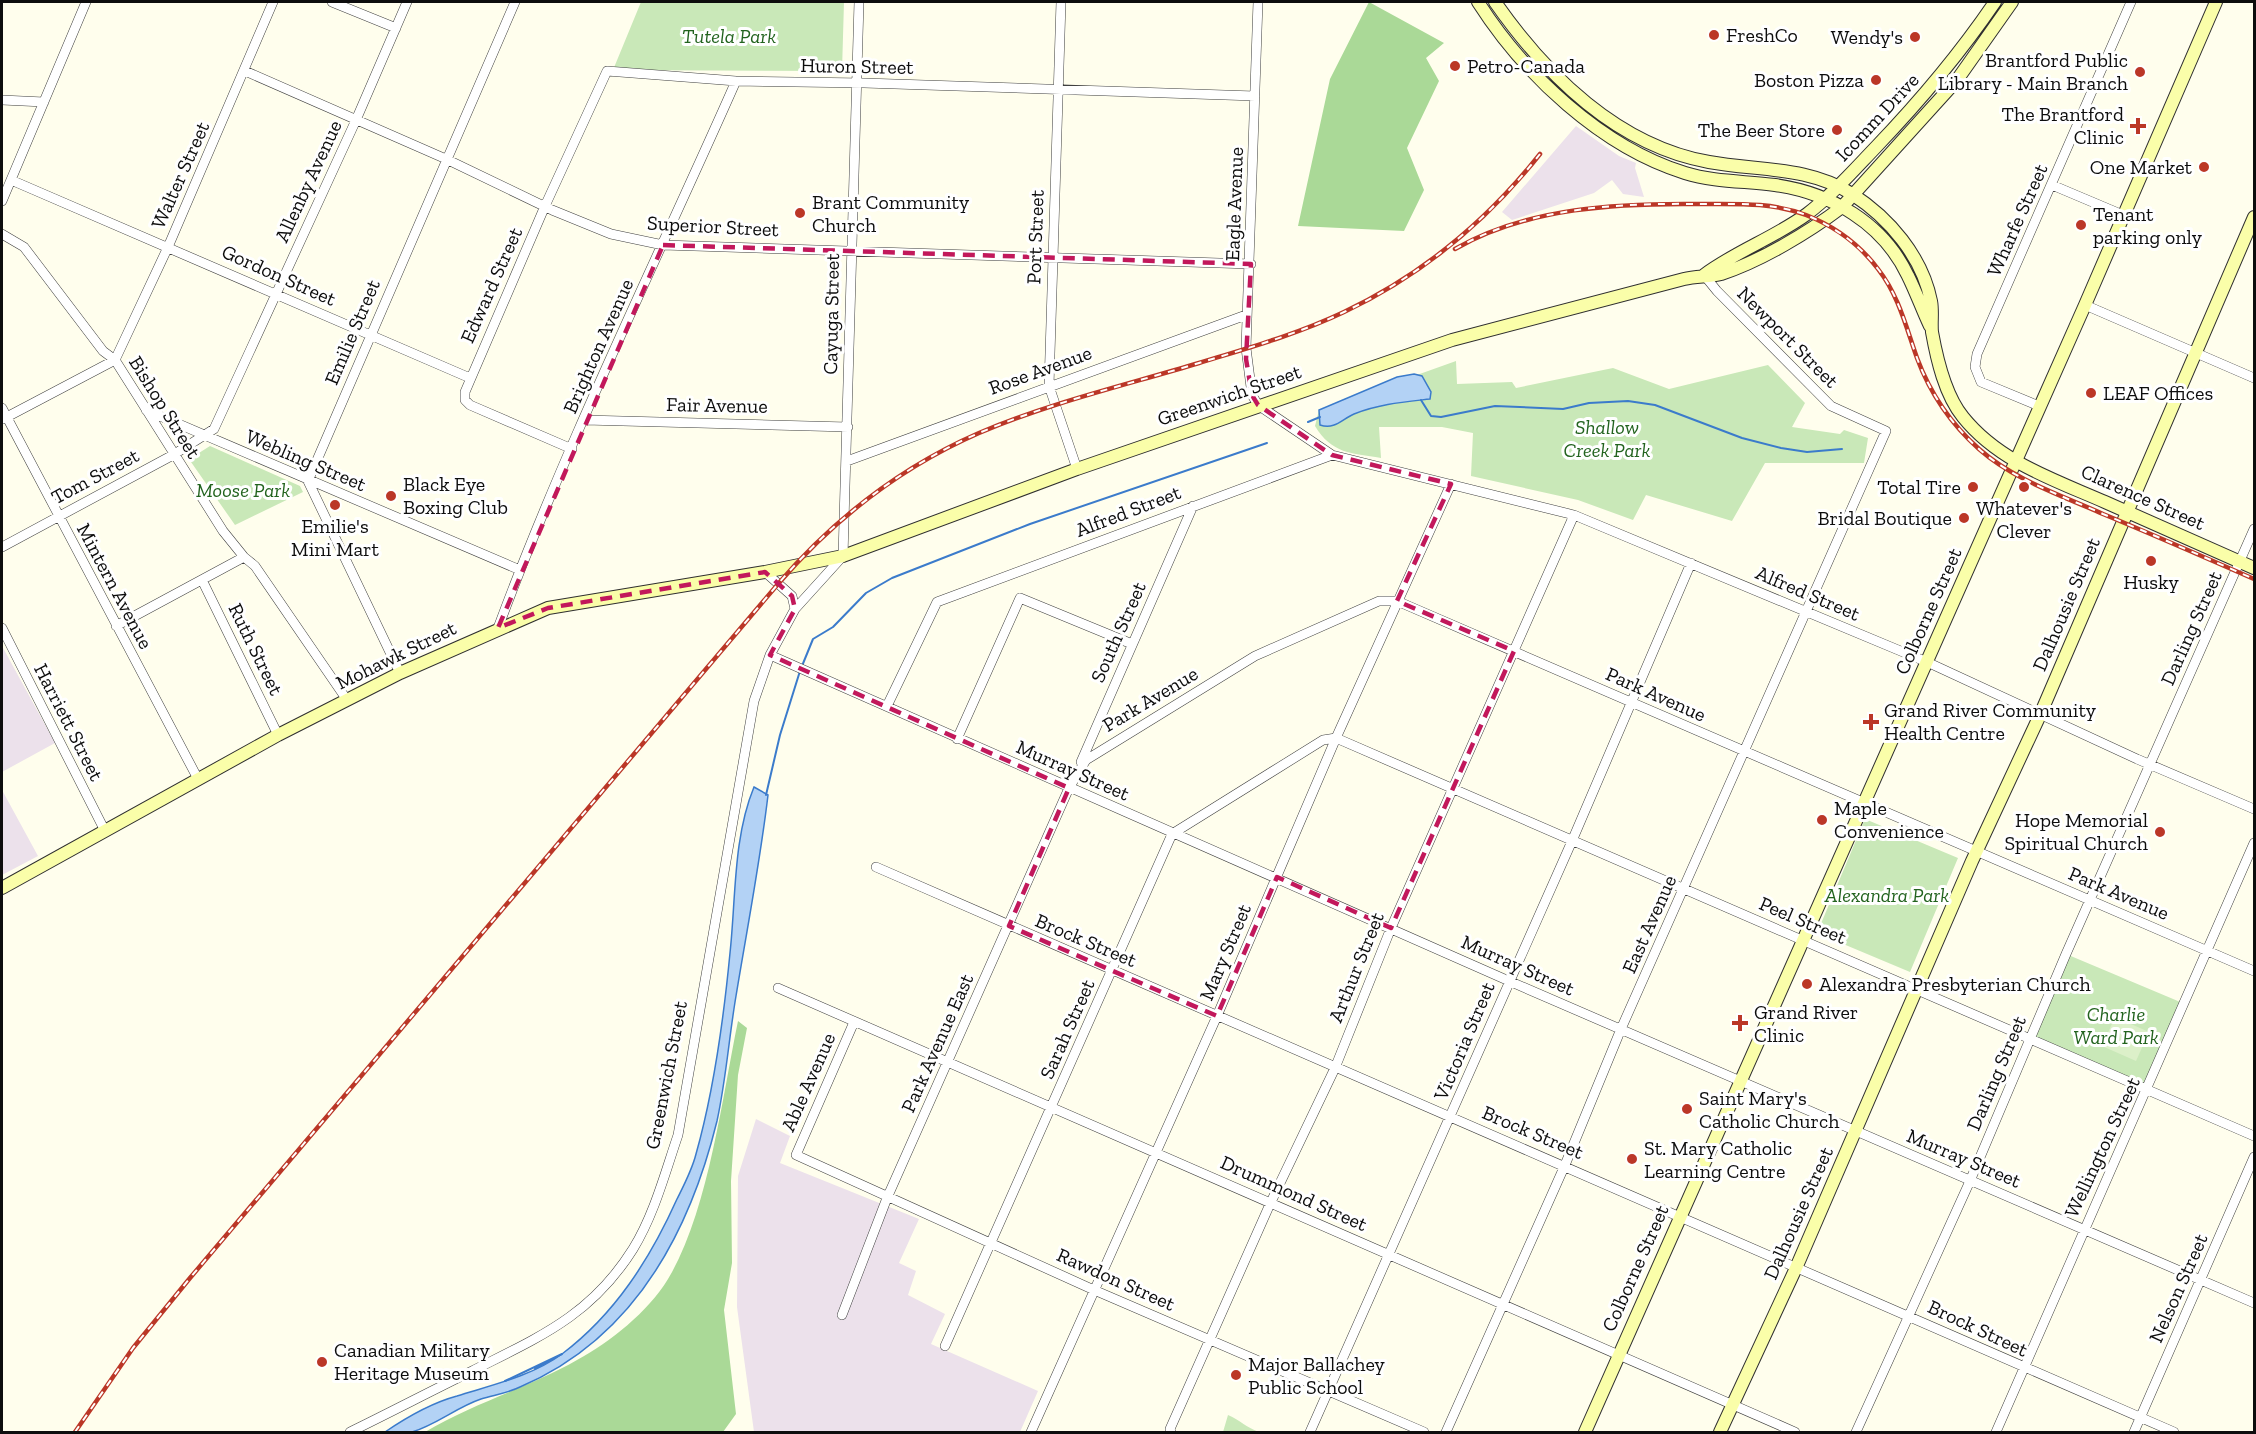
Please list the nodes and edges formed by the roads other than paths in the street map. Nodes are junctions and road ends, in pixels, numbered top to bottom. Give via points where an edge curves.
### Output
1 (87, 2) edge
2 (273, 2) edge
3 (332, 2) edge
4 (407, 2) edge
5 (515, 2) edge
6 (859, 2) edge
7 (1061, 2) edge
8 (1258, 2) edge
9 (1478, 2) edge
10 (1495, 2) edge
11 (1995, 2) edge
12 (2012, 2) edge
13 (2131, 2) edge
14 (2217, 2) edge
15 (396, 28) junction
16 (245, 71) junction
17 (736, 81) junction
18 (856, 82) junction
19 (1058, 90) junction
20 (1255, 96) junction
21 (2, 100) edge
22 (44, 102) junction
23 (356, 120) junction
24 (446, 159) junction
25 (11, 180) junction
26 (2052, 185) junction
27 (1838, 187) junction
28 (1854, 195) junction
29 (1826, 198) junction
30 (2, 201) edge
31 (544, 206) junction
32 (1842, 207) junction
33 (2123, 215) junction
34 (2254, 217) edge
35 (2, 234) edge
36 (663, 245) junction
37 (168, 247) junction
38 (850, 251) junction
39 (1052, 257) junction
40 (1251, 264) junction
41 (1704, 275) junction
42 (275, 292) junction
43 (2085, 305) junction
44 (1246, 315) junction
45 (1932, 330) junction
46 (370, 335) junction
47 (2195, 352) junction
48 (115, 360) junction
49 (470, 378) junction
50 (2254, 378) edge
51 (1049, 386) junction
52 (1258, 405) junction
53 (2038, 406) junction
54 (146, 410) junction
55 (3, 415) edge
56 (585, 420) junction
57 (848, 427) junction
58 (1886, 431) joint
59 (204, 436) junction
60 (572, 449) junction
61 (173, 455) junction
62 (1332, 455) junction
63 (847, 461) junction
64 (2015, 463) junction
65 (1077, 469) junction
66 (308, 481) junction
67 (1451, 484) junction
68 (1193, 506) junction
69 (2126, 512) junction
70 (1574, 515) junction
71 (57, 516) junction
72 (2254, 529) edge
73 (2, 547) edge
74 (843, 556) junction
75 (244, 557) junction
76 (2240, 562) junction
77 (1691, 563) junction
78 (2254, 568) edge
79 (520, 570) junction
80 (765, 572) junction
81 (202, 580) junction
82 (1397, 601) junction
83 (795, 609) junction
84 (1806, 612) junction
85 (116, 626) junction
86 (2, 628) edge
87 (498, 628) junction
88 (1132, 644) junction
89 (1514, 651) junction
90 (774, 657) junction
91 (1927, 662) junction
92 (400, 674) junction
93 (347, 700) junction
94 (1630, 702) junction
95 (887, 706) junction
96 (2040, 715) junction
97 (278, 735) junction
98 (1336, 738) junction
99 (957, 739) junction
100 (1744, 752) junction
101 (2150, 765) junction
102 (1077, 772) junction
103 (198, 779) junction
104 (1069, 788) junction
105 (1453, 789) junction
106 (1863, 804) junction
107 (2254, 809) edge
108 (105, 831) junction
109 (1172, 834) junction
110 (1572, 841) junction
111 (2254, 843) edge
112 (1976, 853) junction
113 (876, 867) dead end
114 (1277, 877) junction
115 (2, 888) edge
116 (1684, 890) junction
117 (2091, 900) junction
118 (1009, 926) junction
119 (1391, 928) junction
120 (1803, 939) junction
121 (2208, 951) junction
122 (1112, 970) junction
123 (2254, 971) edge
124 (1509, 981) junction
125 (778, 988) dead end
126 (1916, 988) junction
127 (1217, 1016) junction
128 (854, 1022) junction
129 (1621, 1029) junction
130 (2031, 1038) junction
131 (948, 1063) junction
132 (1335, 1068) junction
133 (1742, 1081) junction
134 (2148, 1090) junction
135 (1052, 1107) junction
136 (1450, 1116) junction
137 (1855, 1131) junction
138 (2254, 1136) edge
139 (1156, 1152) junction
140 (796, 1155) joint
141 (2254, 1157) edge
142 (1565, 1165) junction
143 (1970, 1181) junction
144 (888, 1198) junction
145 (1270, 1203) junction
146 (1680, 1216) junction
147 (2083, 1229) junction
148 (991, 1243) junction
149 (1387, 1254) junction
150 (1796, 1268) junction
151 (2202, 1280) junction
152 (1094, 1290) junction
153 (2254, 1303) edge
154 (1502, 1304) junction
155 (842, 1315) dead end
156 (1908, 1316) junction
157 (1210, 1339) junction
158 (945, 1346) dead end
159 (1617, 1355) junction
160 (2024, 1368) junction
161 (1327, 1391) junction
162 (1731, 1405) junction
163 (2140, 1418) junction
164 (350, 1432) edge
165 (1031, 1432) edge
166 (1171, 1432) edge
167 (1310, 1432) edge
168 (1424, 1432) edge
169 (1446, 1432) edge
170 (1585, 1432) edge
171 (1720, 1432) edge
172 (1795, 1432) edge
173 (1856, 1432) edge
174 (1996, 1432) edge
175 (2134, 1432) edge
176 (2174, 1432) edge

1 - 22 street
2 - 16 street, Walter Street
3 - 15 street
4 - 15 street, Allenby Avenue
5 - 24 street, Emilie Street
6 - 18 street, Cayuga Street
7 - 19 street, Port Street
8 - 20 street, Eagle Avenue
9 - 29 main road via 1504,37 1568,104 1624,147 1684,172 1775,185
10 - 27 main road via 1515,30 1569,87 1623,130 1687,157 1798,172
11 - 27 main road, Icomm Drive via 1920,102
12 - 28 main road, Icomm Drive via 1957,80
13 - 26 street, Wharfe Street
14 - 33 main road, Colborne Street
15 - 23 street, Allenby Avenue
16 - 23 street, Superior Street
16 - 37 street, Walter Street
17 - 18 street, Huron Street
17 - 31 street, Huron Street via 607,71
17 - 36 street, Brighton Avenue
18 - 19 street, Huron Street
18 - 38 street, Cayuga Street
19 - 20 street, Huron Street
19 - 39 street, Port Street
20 - 40 street, Eagle Avenue
21 - 22 street
22 - 25 street
23 - 24 street, Superior Street
23 - 42 street, Allenby Avenue
24 - 31 street, Superior Street
24 - 46 street, Emilie Street
25 - 30 street
25 - 37 street, Gordon Street
26 - 33 street
26 - 53 street, Wharfe Street via 1977,354 1976,368 1981,382
27 - 28 main road
27 - 29 main road, Icomm Drive
28 - 32 main road, Icomm Drive
28 - 45 main road via 1893,227 1910,252 1931,303
29 - 32 main road
29 - 41 main road, Greenwich Street via 1779,232
31 - 36 street, Superior Street via 611,234
31 - 49 street, Edward Street
32 - 41 main road, Greenwich Street via 1822,222 1743,264 1718,275
32 - 45 main road via 1865,222 1891,249 1908,274
33 - 43 main road, Colborne Street
34 - 47 main road, Dalhousie Street
35 - 48 street, Bishop Street via 24,247 103,351
36 - 38 street, Superior Street
36 - 56 street, Brighton Avenue
37 - 42 street, Gordon Street
37 - 48 street, Walter Street
38 - 39 street, Superior Street
38 - 57 street, Cayuga Street
39 - 40 street, Superior Street
39 - 51 street, Port Street
40 - 44 street, Eagle Avenue
41 - 52 main road, Greenwich Street via 1452,339
41 - 58 street, Newport Street via 1831,406
42 - 46 street, Gordon Street
42 - 59 street, Allenby Avenue via 214,429
43 - 47 street
43 - 53 main road, Colborne Street
44 - 51 street, Rose Avenue
44 - 52 street, Eagle Avenue via 1248,378
45 - 64 main road, Clarence Street via 1944,380 1961,415
46 - 49 street, Gordon Street
46 - 66 street, Emilie Street
47 - 50 street
47 - 69 main road, Dalhousie Street
48 - 54 street, Bishop Street
48 - 55 street
49 - 60 street via 464,396 470,405
51 - 63 street, Rose Avenue
51 - 65 street, Port Street
52 - 62 street, Alfred Street
52 - 65 main road, Greenwich Street
53 - 64 main road, Colborne Street
54 - 59 street, Webling Street
54 - 61 street, Bishop Street
55 - 71 street, Mintern Avenue
56 - 57 street, Fair Avenue
56 - 60 street, Brighton Avenue
57 - 63 street, Cayuga Street
58 - 84 street, East Avenue
59 - 61 street, Tom Street
59 - 66 street, Webling Street
60 - 79 street, Brighton Avenue
61 - 71 street, Tom Street
61 - 75 street, Bishop Street
62 - 67 street, Alfred Street
62 - 68 street, Alfred Street
63 - 74 street, Cayuga Street
64 - 69 main road, Clarence Street
64 - 91 main road, Colborne Street
65 - 74 main road, Greenwich Street
66 - 79 street, Webling Street
66 - 92 street
67 - 70 street, Alfred Street
67 - 82 street, Mary Street
68 - 88 street, South Street
68 - 95 street, Alfred Street via 938,602
69 - 76 main road, Clarence Street
69 - 96 main road, Dalhousie Street
70 - 77 street, Alfred Street
70 - 89 street, Arthur Street
71 - 73 street, Tom Street
71 - 85 street, Mintern Avenue
72 - 76 street, Darling Street
74 - 80 main road, Mohawk Street
74 - 83 street, Greenwich Street
75 - 81 street
75 - 93 street, Bishop Street via 255,566
76 - 78 main road, Clarence Street
76 - 101 street, Darling Street
77 - 84 street, Alfred Street
77 - 94 street, Victoria Street
79 - 87 street, Brighton Avenue
80 - 83 street via 792,596
80 - 87 main road, Mohawk Street via 548,608
81 - 85 street
81 - 97 street, Ruth Street
82 - 89 street, Park Avenue
82 - 98 street, Mary Street
82 - 102 street, Park Avenue via 1379,601 1255,656 1091,755
83 - 90 street, Greenwich Street
84 - 91 street, Alfred Street
84 - 100 street, East Avenue
85 - 103 street, Mintern Avenue
86 - 108 street, Harriett Street
87 - 92 main road, Mohawk Street
88 - 99 street via 1020,598
88 - 102 street, South Street
89 - 94 street, Park Avenue
89 - 105 street, Arthur Street
90 - 95 street, Murray Street
90 - 164 street, Greenwich Street via 754,701 743,753 678,1135 660,1190 634,1248 601,1289 559,1327
91 - 96 street, Alfred Street
91 - 106 main road, Colborne Street
92 - 93 main road, Mohawk Street
93 - 97 main road, Mohawk Street
94 - 100 street, Park Avenue
94 - 110 street, Victoria Street
95 - 99 street, Murray Street
96 - 101 street, Alfred Street
96 - 112 main road, Dalhousie Street
97 - 103 main road, Mohawk Street
98 - 105 street, Peel Street
98 - 109 street via 1323,740
98 - 114 street, Mary Street
99 - 104 street, Murray Street
100 - 106 street, Park Avenue
100 - 116 street, East Avenue
101 - 107 street, Alfred Street
101 - 117 street, Darling Street
102 - 104 street, Park Avenue
103 - 108 main road, Mohawk Street
104 - 109 street, Murray Street
104 - 118 street, Park Avenue East
105 - 110 street, Peel Street
105 - 119 street, Arthur Street
106 - 112 street, Park Avenue
106 - 120 main road, Colborne Street
108 - 115 main road, Mohawk Street
109 - 114 street, Murray Street
109 - 122 street, Sarah Street
110 - 116 street, Peel Street
110 - 124 street, Victoria Street
111 - 121 street, Wellington Street
112 - 117 street, Park Avenue
112 - 126 main road, Dalhousie Street
113 - 118 street, Brock Street
114 - 119 street, Murray Street
114 - 127 street, Mary Street
116 - 120 street, Peel Street
116 - 129 street, East Avenue
117 - 121 street, Park Avenue
117 - 130 street, Darling Street
118 - 122 street, Brock Street
118 - 131 street, Park Avenue East
119 - 124 street, Murray Street
119 - 132 street, Arthur Street
120 - 126 street, Peel Street
120 - 133 main road, Colborne Street
121 - 123 street, Park Avenue
121 - 134 street, Wellington Street
122 - 127 street, Brock Street
122 - 135 street, Sarah Street
124 - 129 street, Murray Street
124 - 136 street, Victoria Street
125 - 128 street, Drummond Street
126 - 130 street, Peel Street
126 - 137 main road, Dalhousie Street
127 - 132 street, Brock Street
127 - 139 street, Mary Street
128 - 131 street, Drummond Street
128 - 140 street, Able Avenue
129 - 133 street, Murray Street
129 - 142 street, East Avenue
130 - 134 street, Peel Street
130 - 143 street, Darling Street
131 - 135 street, Drummond Street
131 - 144 street, Park Avenue East
132 - 136 street, Brock Street
132 - 145 street, Arthur Street
133 - 137 street, Murray Street
133 - 146 main road, Colborne Street
134 - 138 street, Peel Street
134 - 147 street, Wellington Street
135 - 139 street, Drummond Street
135 - 148 street, Sarah Street
136 - 142 street, Brock Street
136 - 149 street, Victoria Street
137 - 143 street, Murray Street
137 - 150 main road, Dalhousie Street
139 - 145 street, Drummond Street
139 - 152 street, Mary Street
140 - 144 street, Rawdon Street
141 - 151 street, Nelson Street
142 - 146 street, Brock Street
142 - 154 street, East Avenue
143 - 147 street, Murray Street
143 - 156 street, Darling Street
144 - 148 street, Rawdon Street
144 - 155 street, Park Avenue East
145 - 149 street, Drummond Street
145 - 157 street, Arthur Street
146 - 150 street, Brock Street
146 - 159 main road, Colborne Street
147 - 151 street, Murray Street
147 - 160 street, Wellington Street
148 - 152 street, Rawdon Street
148 - 158 street, Sarah Street
149 - 154 street, Drummond Street
149 - 161 street, Victoria Street
150 - 156 street, Brock Street
150 - 162 main road, Dalhousie Street
151 - 153 street, Murray Street
151 - 163 street, Nelson Street
152 - 157 street, Rawdon Street
152 - 165 street, Mary Street
154 - 159 street, Drummond Street
154 - 169 street, East Avenue
156 - 160 street, Brock Street
156 - 173 street, Darling Street
157 - 161 street, Rawdon Street
157 - 166 street, Arthur Street
159 - 162 street, Drummond Street
159 - 170 main road, Colborne Street
160 - 163 street, Brock Street
160 - 174 street, Wellington Street
161 - 167 street, Victoria Street
161 - 168 street, Rawdon Street
162 - 171 main road, Dalhousie Street
162 - 172 street, Drummond Street
163 - 175 street, Nelson Street
163 - 176 street, Brock Street

